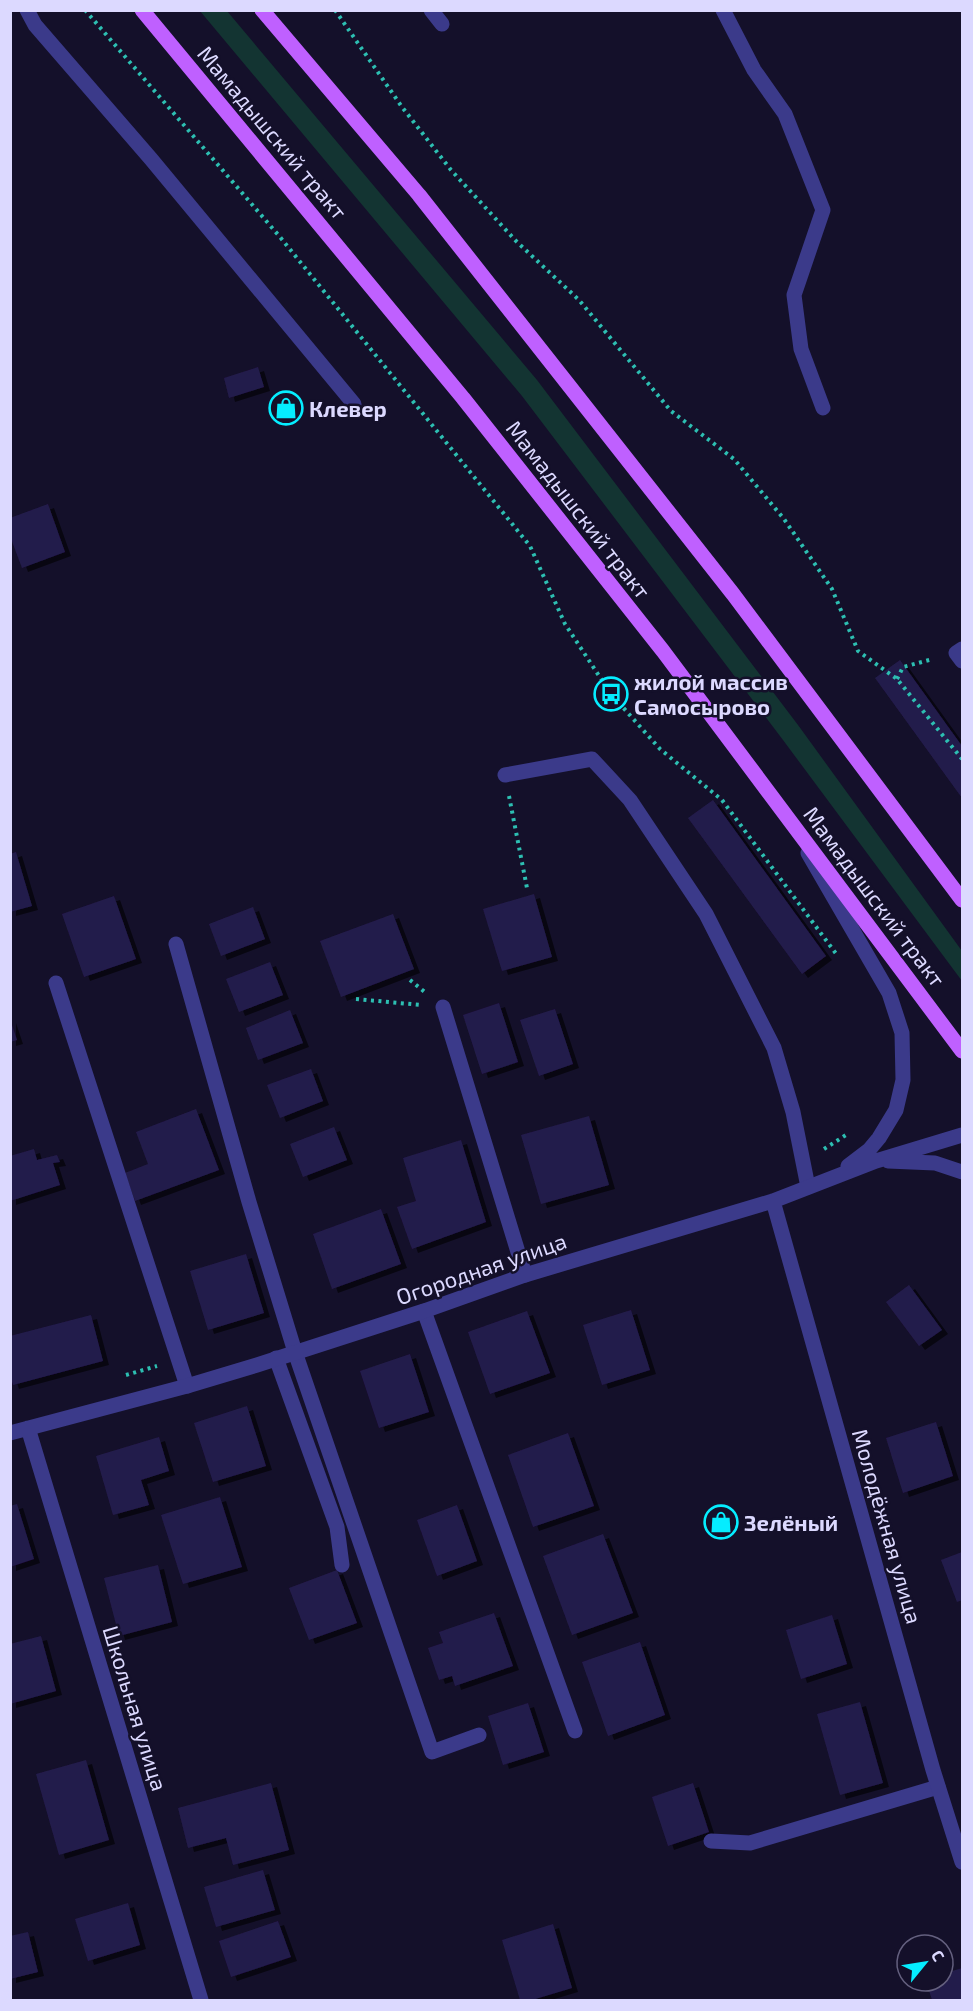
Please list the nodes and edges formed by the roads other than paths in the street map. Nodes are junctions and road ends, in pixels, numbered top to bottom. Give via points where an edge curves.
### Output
1 (27, 10) edge
2 (142, 10) edge
3 (262, 10) edge
4 (430, 10) edge
5 (723, 10) edge
6 (442, 24) dead end
7 (354, 404) dead end
8 (823, 408) dead end
9 (505, 775) road end
10 (783, 812) junction
11 (963, 900) edge
12 (176, 944) dead end
13 (56, 983) dead end
14 (443, 1007) road end
15 (963, 1051) edge
16 (963, 1135) edge
17 (876, 1161) junction
18 (963, 1172) edge
19 (834, 1177) junction
20 (808, 1187) junction
21 (773, 1201) junction
22 (525, 1275) junction
23 (424, 1311) junction
24 (295, 1353) junction
25 (276, 1358) junction
26 (187, 1386) junction
27 (28, 1428) junction
28 (10, 1433) edge
29 (342, 1565) dead end
30 (575, 1731) dead end
31 (479, 1735) dead end
32 (938, 1787) junction
33 (711, 1841) dead end
34 (963, 1862) edge
35 (201, 2001) edge

1 - 7 street via 35,25
2 - 10 main road, Мамадышский тракт via 463,399 663,651
3 - 11 main road via 427,204 733,594
4 - 6 street
5 - 8 street via 754,70 785,114 823,210 794,295 801,349
9 - 20 street via 592,759 630,800 706,914 774,1048 793,1112
10 - 15 main road, Мамадышский тракт
10 - 19 street via 889,993 902,1033 903,1080 896,1110 869,1150
12 - 24 street
13 - 26 street
14 - 22 street
16 - 17 street, Огородная улица
17 - 18 street via 935,1163
17 - 19 street, Огородная улица
19 - 20 street, Огородная улица
20 - 21 street, Огородная улица
21 - 22 street, Огородная улица
21 - 32 street, Молодёжная улица
22 - 23 street, Огородная улица
23 - 24 street, Огородная улица
23 - 30 street
24 - 25 street, Огородная улица
24 - 31 street via 432,1752
25 - 26 street, Огородная улица
25 - 29 street via 338,1527
26 - 27 street, Огородная улица
27 - 28 street, Огородная улица
27 - 35 street, Школьная улица
32 - 33 street via 750,1843
32 - 34 street, Молодёжная улица

